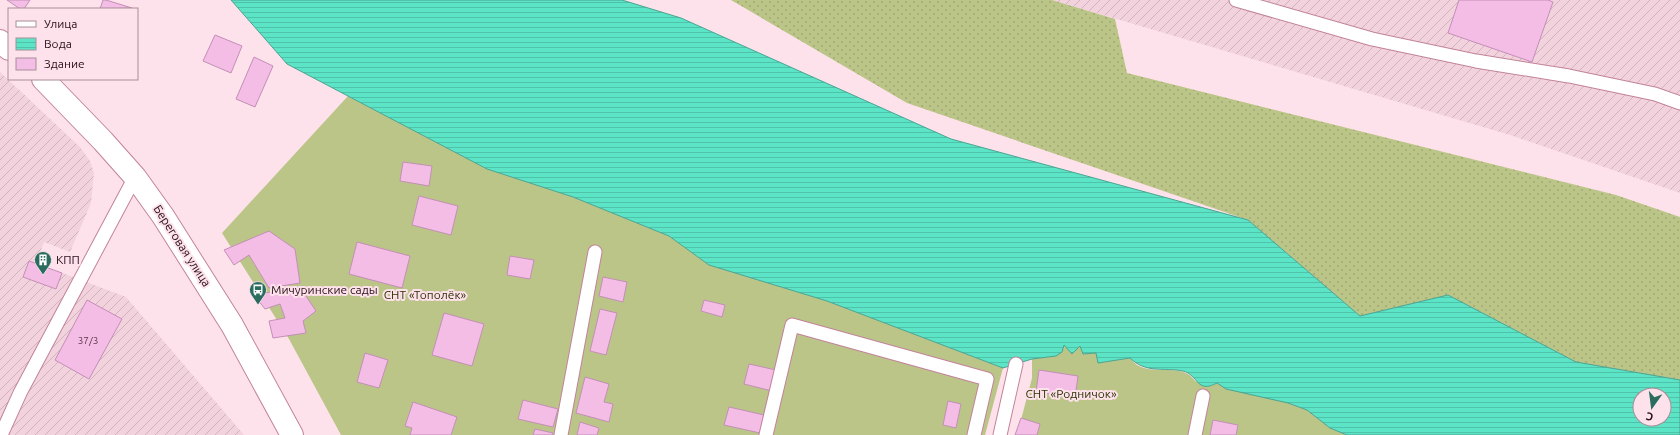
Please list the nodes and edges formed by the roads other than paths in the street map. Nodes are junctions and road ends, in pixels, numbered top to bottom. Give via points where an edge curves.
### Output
1 (1236, 0) edge
2 (0, 41) edge
3 (8, 48) edge
4 (44, 80) edge
5 (1680, 103) edge
6 (135, 177) junction
7 (595, 252) dead end
8 (1016, 364) dead end
9 (1203, 396) dead end
10 (0, 435) edge
11 (292, 435) edge
12 (561, 435) edge
13 (766, 435) edge
14 (974, 435) edge
15 (1000, 435) edge
16 (1195, 435) edge

1 - 5 lane via 1372,39 1655,94
2 - 3 street
4 - 6 street, Береговая улица via 104,141
6 - 10 lane
6 - 11 street, Береговая улица via 191,258
7 - 12 lane
8 - 15 lane
9 - 16 lane
13 - 14 lane via 792,325 987,379

